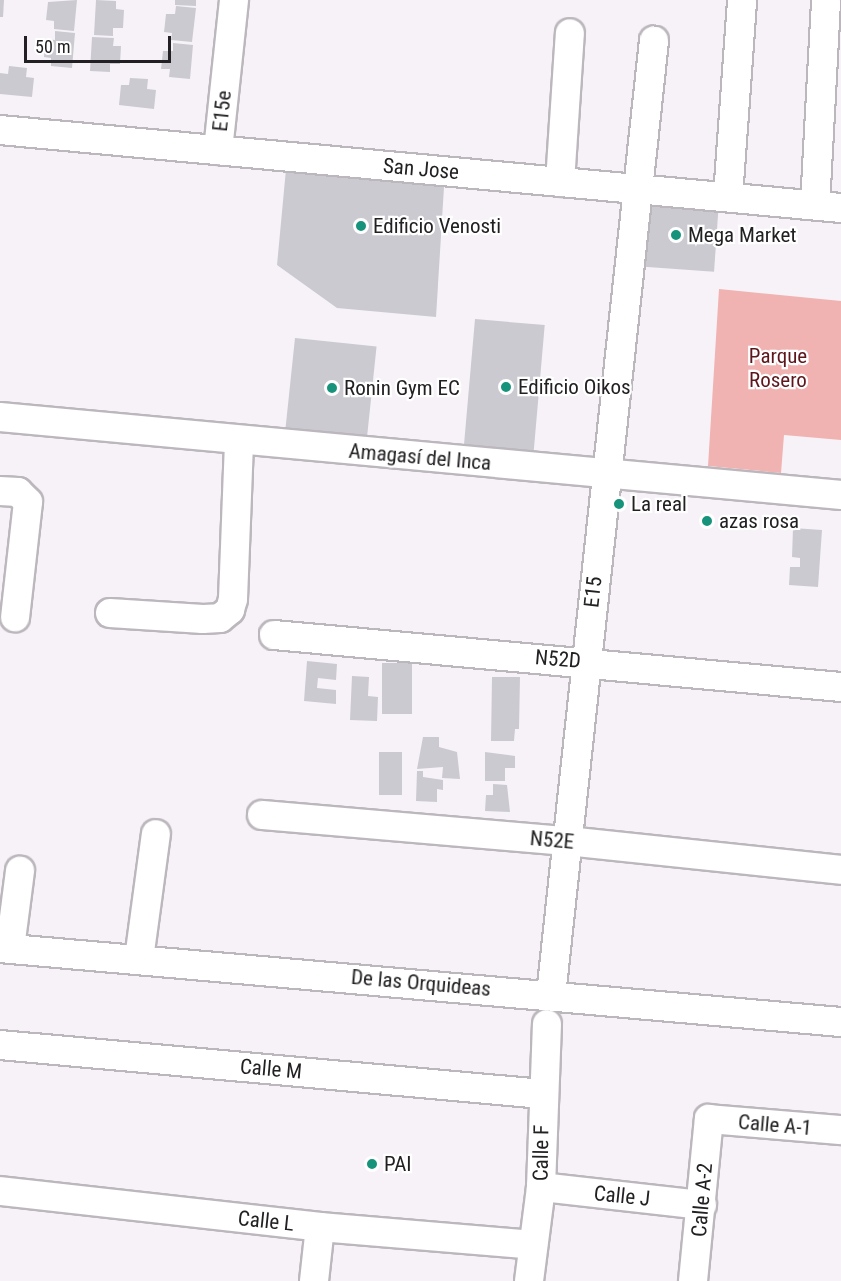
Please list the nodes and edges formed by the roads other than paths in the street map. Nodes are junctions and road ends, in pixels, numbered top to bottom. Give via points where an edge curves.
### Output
1 (234, 0) edge
2 (742, 0) edge
3 (826, 0) edge
4 (570, 33) dead end
5 (654, 41) dead end
6 (0, 130) edge
7 (218, 150) junction
8 (560, 182) junction
9 (635, 189) junction
10 (728, 197) junction
11 (828, 207) edge
12 (0, 417) edge
13 (239, 440) junction
14 (604, 474) junction
15 (0, 491) edge
16 (841, 495) edge
17 (110, 613) dead end
18 (15, 617) dead end
19 (274, 634) dead end
20 (586, 661) junction
21 (841, 687) edge
22 (262, 815) dead end
23 (156, 834) dead end
24 (567, 841) junction
25 (841, 870) edge
26 (21, 871) dead end
27 (5, 948) edge
28 (139, 959) junction
29 (551, 995) junction
30 (841, 1022) edge
31 (547, 1024) dead end
32 (0, 1045) edge
33 (543, 1094) junction
34 (709, 1119) joint
35 (841, 1130) edge
36 (541, 1187) junction
37 (0, 1191) edge
38 (702, 1204) junction
39 (321, 1227) junction
40 (534, 1245) junction
41 (314, 1281) edge
42 (530, 1281) edge
43 (693, 1281) edge

1 - 7 street, E15e
2 - 10 street
3 - 11 street
4 - 8 street
5 - 9 street, E15
6 - 7 street, San Jose
7 - 8 street, San Jose
8 - 9 street, San Jose
9 - 10 street, San Jose
9 - 14 street, E15
10 - 11 street, San Jose
12 - 13 street, Amagasí del Inca
13 - 14 street, Amagasí del Inca
13 - 17 street via 230,610 220,618 203,619
14 - 16 street, Amagasí del Inca
14 - 20 street, E15
15 - 18 street via 18,492 28,502
19 - 20 street, N52D
20 - 21 street, N52D
20 - 24 street, E15
22 - 24 street, N52E
23 - 28 street
24 - 25 street, N52E
24 - 29 street, E15
26 - 27 street
27 - 28 street, De las Orquideas
28 - 29 street, De las Orquideas
29 - 30 street, De las Orquideas
31 - 33 street, Calle F
32 - 33 street, Calle M
33 - 36 street, Calle F
34 - 35 street, Calle A-1
34 - 38 street, Calle A-2
36 - 38 street, Calle J
36 - 40 street, Calle F
37 - 39 street, Calle L
38 - 43 street, Calle A-2
39 - 40 street, Calle L
39 - 41 street
40 - 42 street, Calle F

